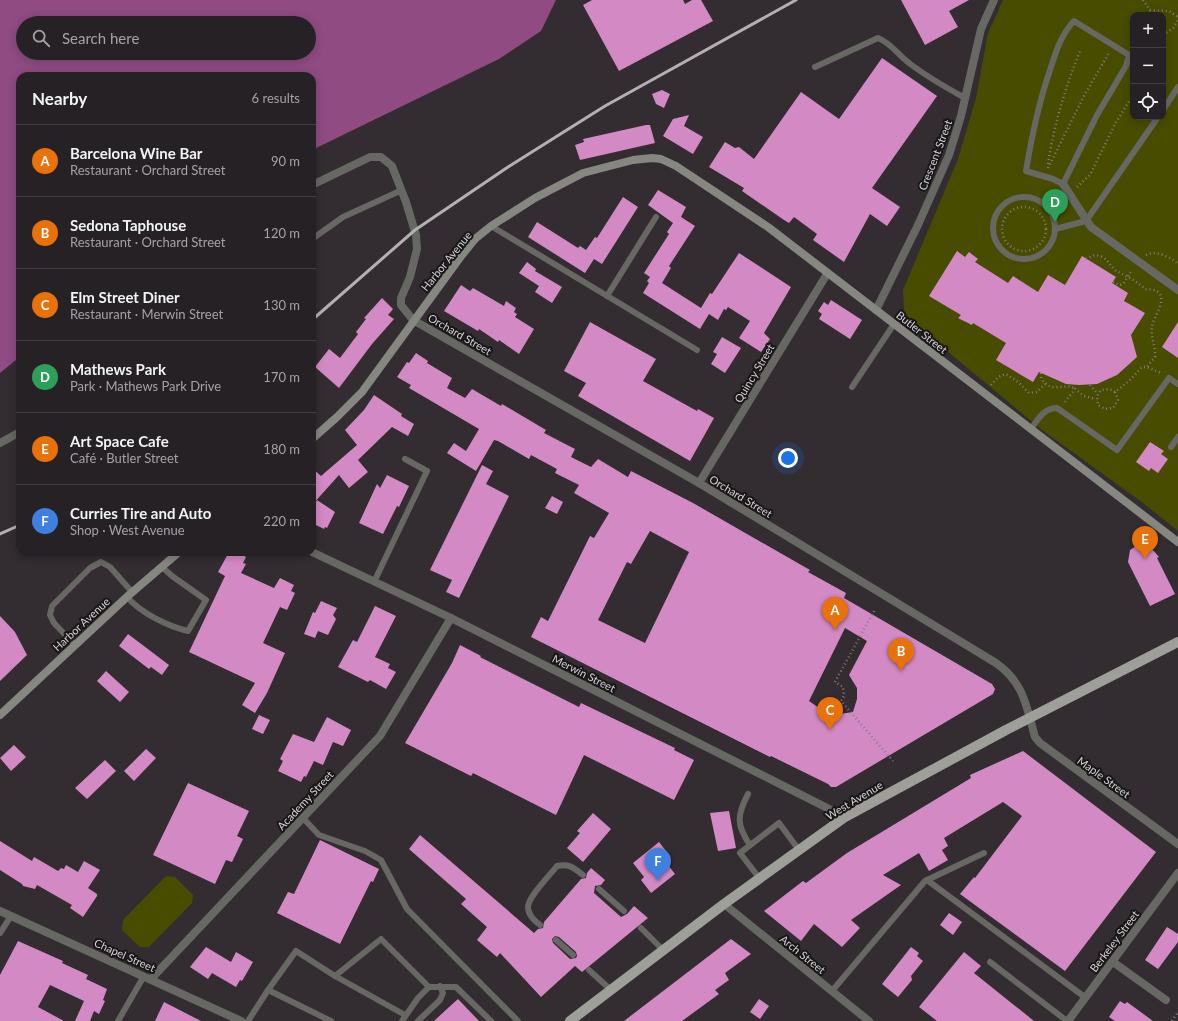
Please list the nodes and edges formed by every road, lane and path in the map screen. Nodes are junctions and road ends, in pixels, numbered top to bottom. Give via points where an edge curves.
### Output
1 (994, 0) edge
2 (1143, 0) edge
3 (1178, 17) edge
4 (1178, 20) edge
5 (1166, 33) edge
6 (1114, 45) junction
7 (1080, 51) dead end
8 (815, 67) dead end
9 (1178, 88) edge
10 (965, 98) junction
11 (1130, 100) edge
12 (1166, 106) edge
13 (1156, 120) edge
14 (642, 158) joint
15 (316, 183) edge
16 (1063, 184) junction
17 (1077, 188) dead end
18 (402, 190) junction
19 (656, 217) dead end
20 (1086, 221) junction
21 (491, 226) junction
22 (1055, 229) junction
23 (316, 236) edge
24 (1042, 242) joint
25 (1086, 259) dead end
26 (1140, 263) junction
27 (1178, 264) edge
28 (827, 274) junction
29 (1127, 277) junction
30 (1113, 282) dead end
31 (1178, 290) edge
32 (606, 296) junction
33 (876, 310) junction
34 (413, 320) junction
35 (894, 324) junction
36 (697, 350) dead end
37 (1147, 367) junction
38 (1154, 369) dead end
39 (1041, 373) dead end
40 (1046, 384) junction
41 (1178, 384) edge
42 (1090, 385) dead end
43 (852, 387) dead end
44 (990, 387) dead end
45 (1075, 389) junction
46 (1115, 392) junction
47 (1098, 394) junction
48 (1096, 399) junction
49 (1060, 409) junction
50 (1031, 429) junction
51 (16, 434) edge
52 (316, 435) edge
53 (1178, 437) edge
54 (0, 443) edge
55 (1171, 447) dead end
56 (406, 459) dead end
57 (699, 483) junction
58 (1178, 542) edge
59 (316, 554) edge
60 (174, 556) edge
61 (162, 567) junction
62 (374, 582) junction
63 (129, 594) junction
64 (874, 611) dead end
65 (451, 618) junction
66 (1178, 642) edge
67 (75, 645) junction
68 (0, 715) edge
69 (1030, 718) junction
70 (893, 761) dead end
71 (748, 794) dead end
72 (845, 817) junction
73 (303, 818) junction
74 (1178, 844) edge
75 (750, 845) junction
76 (799, 850) junction
77 (984, 852) dead end
78 (1178, 873) edge
79 (583, 876) dead end
80 (760, 879) junction
81 (927, 880) junction
82 (599, 889) dead end
83 (724, 904) junction
84 (0, 911) edge
85 (624, 911) dead end
86 (11, 916) junction
87 (540, 925) dead end
88 (640, 928) dead end
89 (0, 933) edge
90 (556, 940) dead end
91 (663, 950) junction
92 (573, 955) dead end
93 (990, 962) dead end
94 (1113, 962) junction
95 (589, 970) dead end
96 (335, 976) junction
97 (148, 977) junction
98 (440, 986) junction
99 (429, 987) junction
100 (268, 990) junction
101 (610, 990) junction
102 (832, 991) junction
103 (1086, 998) junction
104 (1166, 1000) dead end
105 (1178, 1012) edge
106 (404, 1018) edge
107 (118, 1021) edge
108 (241, 1021) edge
109 (248, 1021) edge
110 (331, 1021) edge
111 (418, 1021) edge
112 (491, 1021) edge
113 (518, 1021) edge
114 (570, 1021) edge
115 (869, 1021) edge
116 (1067, 1021) edge
117 (1172, 1021) edge

1 - 10 street, Crescent Street via 981,29
2 - 3 path via 1150,10 1169,11 1176,13
4 - 5 path
6 - 7 path via 1057,146 1048,168 1061,102
6 - 16 lane via 1129,55 1129,60 1097,115
6 - 16 lane via 1074,21 1058,44 1034,119 1026,171
8 - 10 lane via 878,38 888,41 898,55 927,77
9 - 12 lane
10 - 33 street, Crescent Street via 949,155
11 - 17 path via 1090,175
13 - 20 lane
14 - 21 main road, Harbor Avenue via 583,173 535,198
14 - 28 main road, Butler Street via 662,159 676,166 768,227
15 - 18 street via 370,157 381,157 392,166
16 - 20 street
18 - 23 lane via 343,217
18 - 34 street via 415,230 416,249 410,277 400,298 401,305
19 - 32 lane
20 - 22 lane
20 - 26 street
21 - 32 lane
21 - 34 main road, Harbor Avenue via 475,239
22 - 22 lane via 1050,210 1034,198 1024,197 1014,199 998,211 993,230 999,246 1009,254 1029,259 1045,251 1054,237
24 - 24 path via 1037,247 1024,251 1010,246 1003,235 1002,227 1008,214 1021,207 1028,207 1041,215 1046,228
25 - 29 path via 1095,254 1104,257 1114,270 1124,273
26 - 27 path via 1147,254 1154,253 1173,259
26 - 29 path
26 - 31 street
28 - 33 main road, Butler Street
28 - 57 street, Quincy Street
29 - 30 path via 1120,285
29 - 37 path via 1140,283 1145,289 1157,292 1161,298 1152,325 1155,357
32 - 36 lane
33 - 35 main road, Butler Street
34 - 52 main road, Harbor Avenue via 362,392
34 - 57 street, Orchard Street
35 - 43 lane
35 - 50 main road, Butler Street
37 - 38 path
37 - 46 path via 1142,367
39 - 40 path via 1041,378
40 - 44 path via 1037,392 1029,393 1006,374 998,377
40 - 45 path via 1059,389 1069,386
41 - 49 lane via 1169,378 1116,450
42 - 47 path
45 - 48 path via 1084,396
45 - 49 path
46 - 47 path via 1105,389
46 - 48 path via 1118,400 1107,410 1097,404
47 - 48 path
49 - 50 lane via 1050,408
50 - 58 main road, Butler Street
51 - 54 street
53 - 55 lane
56 - 62 lane via 427,471
57 - 69 street, Orchard Street via 1002,667 1019,685
59 - 62 street, Merwin Street
60 - 61 main road, Harbor Avenue
61 - 63 main road, Harbor Avenue
61 - 63 lane via 206,600 188,631 136,607
62 - 65 street, Merwin Street
63 - 67 main road, Harbor Avenue
63 - 67 lane via 110,567 101,562 90,568 52,606 50,615 54,623
64 - 70 path via 835,682 843,687 841,701
65 - 72 street, Merwin Street
65 - 73 street, Academy Street via 380,736
66 - 69 main road, West Avenue
67 - 68 main road, Harbor Avenue
69 - 72 main road, West Avenue
69 - 74 street, Maple Street via 1035,736 1049,751
71 - 75 lane via 739,810 742,832
72 - 76 main road, West Avenue
73 - 97 street, Academy Street
73 - 113 lane via 319,835 365,851 381,860 407,909
75 - 76 lane via 779,823
75 - 80 lane via 740,853
76 - 80 main road, West Avenue
77 - 81 lane
78 - 94 street, Berkeley Street
79 - 87 lane via 572,866 557,866 529,901 531,918
80 - 83 main road, West Avenue
81 - 102 lane
81 - 103 lane
82 - 85 lane
83 - 91 main road, West Avenue
83 - 102 street, Arch Street
84 - 86 street, Chapel Street
86 - 89 lane
86 - 97 street, Chapel Street
88 - 91 lane
90 - 92 lane
91 - 101 main road, West Avenue
93 - 116 lane
94 - 103 street, Berkeley Street
94 - 104 street
95 - 101 lane
96 - 99 lane via 381,939
96 - 100 lane via 296,951
96 - 106 lane
97 - 107 lane
97 - 108 street, Chapel Street
98 - 99 lane
98 - 111 lane via 443,993 440,1000
98 - 112 lane via 456,987
99 - 106 lane
100 - 109 lane
100 - 110 lane
101 - 114 main road, West Avenue
102 - 115 street, Arch Street
103 - 116 street, Berkeley Street
105 - 117 path

